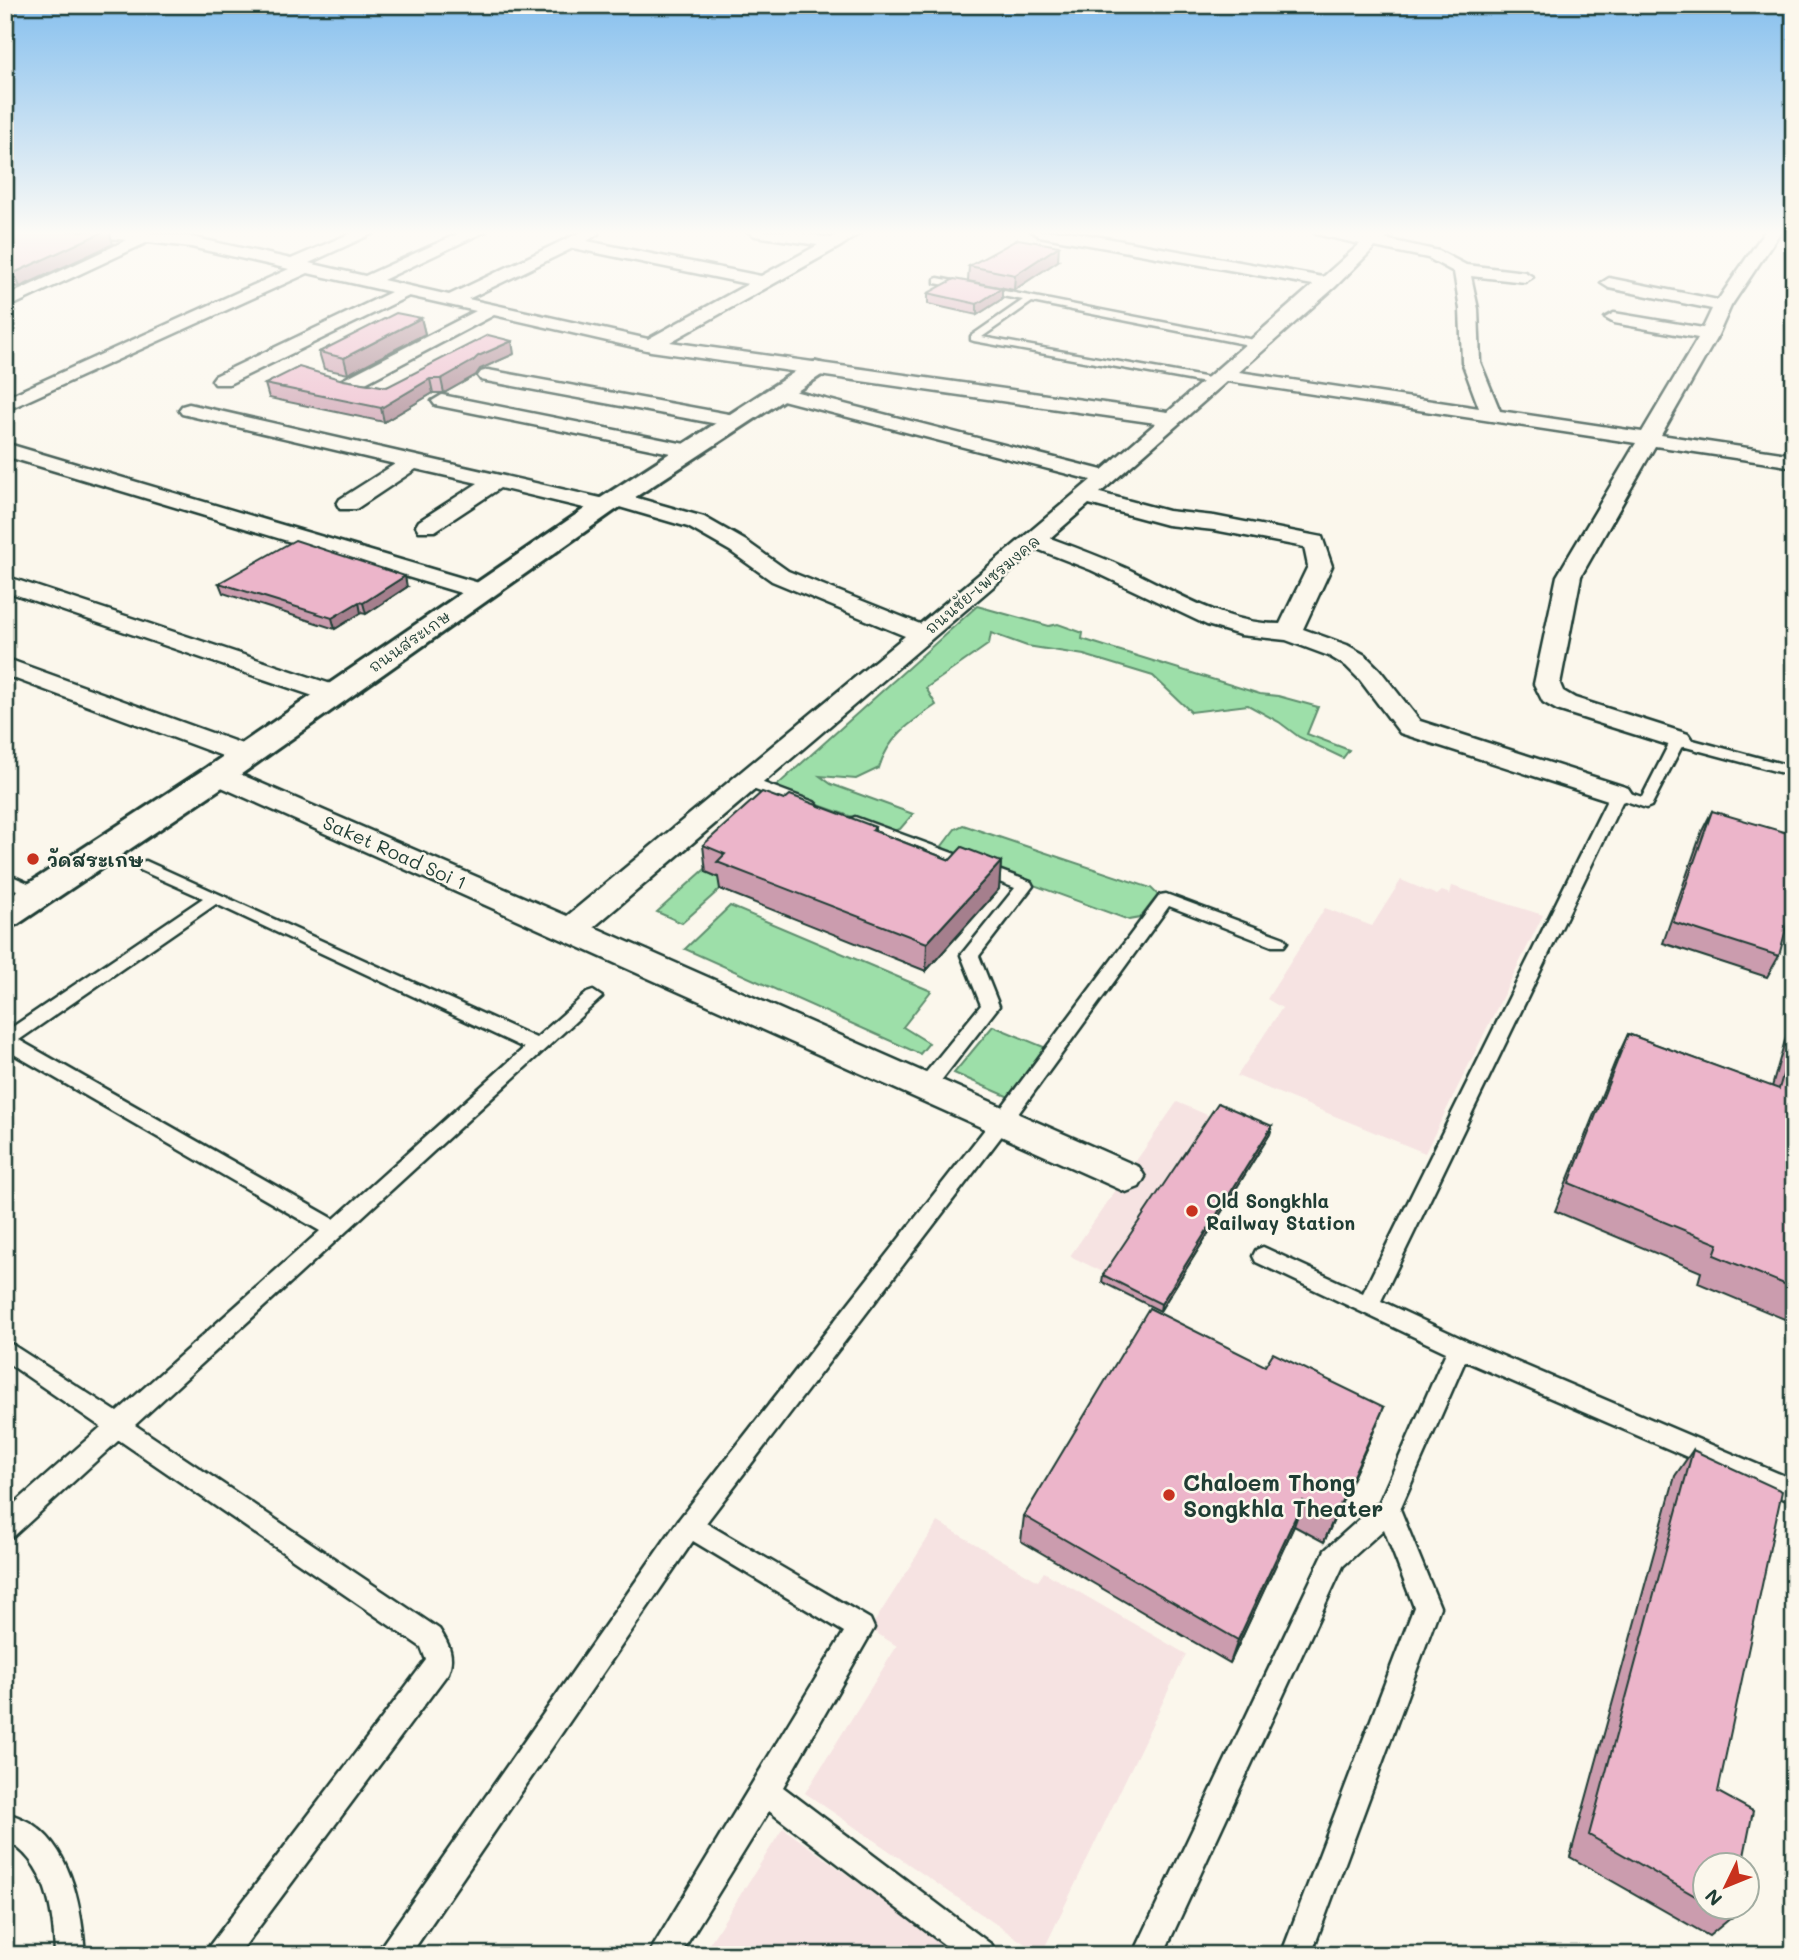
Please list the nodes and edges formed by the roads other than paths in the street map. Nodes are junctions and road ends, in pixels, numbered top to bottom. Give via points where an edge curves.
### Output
1 (181, 322) edge
2 (340, 322) edge
3 (467, 322) edge
4 (520, 322) edge
5 (550, 322) edge
6 (691, 322) edge
7 (997, 322) edge
8 (1150, 322) edge
9 (1283, 322) edge
10 (1470, 322) edge
11 (1639, 322) edge
12 (1715, 322) edge
13 (498, 333) dead end
14 (1709, 335) junction
15 (1259, 344) junction
16 (651, 345) junction
17 (815, 369) junction
18 (488, 376) dead end
19 (324, 378) edge
20 (1219, 378) junction
21 (222, 380) dead end
22 (347, 385) junction
23 (379, 390) edge
24 (778, 393) junction
25 (442, 401) edge
26 (5, 405) edge
27 (189, 410) dead end
28 (1493, 417) junction
29 (1172, 419) junction
30 (734, 421) junction
31 (1649, 440) junction
32 (5, 449) edge
33 (690, 451) junction
34 (1794, 461) edge
35 (411, 463) junction
36 (1106, 477) junction
37 (495, 482) junction
38 (1085, 496) junction
39 (348, 503) dead end
40 (610, 503) junction
41 (427, 526) dead end
42 (1034, 540) junction
43 (5, 583) edge
44 (480, 592) junction
45 (1289, 632) junction
46 (923, 634) junction
47 (5, 666) edge
48 (334, 694) junction
49 (1678, 740) junction
50 (246, 755) junction
51 (1794, 772) edge
52 (218, 775) junction
53 (747, 782) junction
54 (1618, 794) junction
55 (146, 866) dead end
56 (5, 878) edge
57 (38, 894) junction
58 (215, 897) junction
59 (5, 916) edge
60 (572, 929) junction
61 (1278, 942) dead end
62 (593, 997) dead end
63 (6, 1041) edge
64 (538, 1047) junction
65 (926, 1086) junction
66 (1003, 1120) junction
67 (1126, 1177) dead end
68 (336, 1230) junction
69 (1263, 1256) dead end
70 (1367, 1305) junction
71 (1459, 1348) junction
72 (5, 1349) edge
73 (119, 1426) junction
74 (1794, 1492) edge
75 (1388, 1509) junction
76 (689, 1526) junction
77 (5, 1528) edge
78 (765, 1791) junction
79 (5, 1826) edge
80 (70, 1955) edge
81 (220, 1955) edge
82 (392, 1955) edge
83 (663, 1955) edge
84 (982, 1955) edge
85 (1148, 1955) edge
86 (1296, 1955) edge

1 - 26 street
2 - 21 street
3 - 22 street
4 - 13 street
5 - 16 street
6 - 16 street
7 - 20 lane via 974,338
8 - 15 lane
9 - 15 street, ถนนชัย-เพชรมงคล
10 - 28 street via 1471,362
11 - 14 street
12 - 14 street
14 - 31 street
15 - 20 street, ถนนชัย-เพชรมงคล
16 - 17 street
17 - 24 street, ถนนสระเกษ
17 - 29 street
18 - 30 street
19 - 22 street
20 - 28 street
20 - 29 street, ถนนชัย-เพชรมงคล
22 - 23 street
24 - 30 street, ถนนสระเกษ
24 - 36 street
25 - 33 street
27 - 35 street
28 - 31 street
29 - 36 street, ถนนชัย-เพชรมงคล
30 - 33 street, ถนนสระเกษ
31 - 34 street
31 - 49 street via 1569,576 1546,684 1552,695 1566,704
32 - 44 street
33 - 40 street, ถนนสระเกษ
35 - 37 street
35 - 39 street
36 - 38 street, ถนนชัย-เพชรมงคล
37 - 40 street
37 - 41 street
38 - 42 street, ถนนชัย-เพชรมงคล
38 - 45 street via 1167,518 1314,542 1320,566
40 - 44 street, ถนนสระเกษ
40 - 46 street via 696,522 780,576
42 - 45 street via 1222,621 1265,634
42 - 46 street, ถนนชัย-เพชรมงคล
43 - 48 street
44 - 48 street, ถนนสระเกษ
45 - 54 street via 1363,666 1399,718 1424,734
46 - 53 street, ถนนชัย-เพชรมงคล
47 - 50 street
48 - 50 street, ถนนสระเกษ
49 - 51 lane
49 - 54 lane via 1646,803
50 - 52 street, ถนนสระเกษ
52 - 57 street, ถนนสระเกษ
52 - 60 street, Saket Road Soi 1
53 - 60 street, ถนนชัย-เพชรมงคล
53 - 65 lane via 1025,886 970,955 990,1006
54 - 70 lane
55 - 58 lane
56 - 57 lane
57 - 59 street, ถนนสระเกษ
58 - 63 lane
58 - 64 lane
60 - 65 street
61 - 66 lane via 1166,899
62 - 64 lane
63 - 68 lane
64 - 68 lane
65 - 66 street
66 - 67 street
66 - 76 lane
68 - 73 lane
69 - 70 lane
70 - 71 lane
71 - 74 lane
71 - 75 lane
72 - 73 lane
73 - 77 lane
73 - 81 lane via 430,1638 438,1650 439,1664
75 - 85 lane via 1334,1558
75 - 86 lane via 1426,1607
76 - 78 lane via 861,1628
76 - 82 lane
78 - 83 lane
78 - 84 lane
79 - 80 lane via 29,1838 59,1881 69,1924

